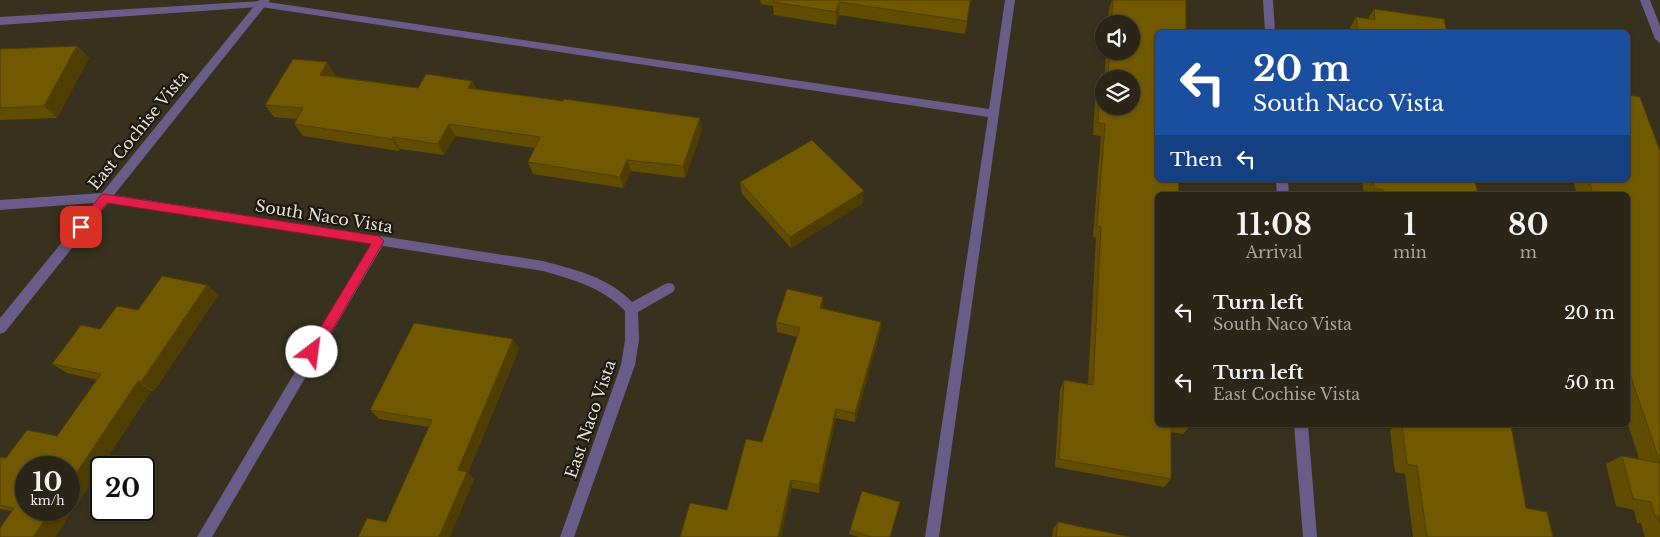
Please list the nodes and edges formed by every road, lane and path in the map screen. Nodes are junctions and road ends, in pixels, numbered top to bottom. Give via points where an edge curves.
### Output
1 (1010, 0) edge
2 (1268, 0) edge
3 (1645, 0) edge
4 (263, 2) edge
5 (0, 21) edge
6 (1270, 30) edge
7 (1660, 39) edge
8 (994, 114) junction
9 (104, 198) junction
10 (0, 205) edge
11 (379, 241) junction
12 (669, 288) dead end
13 (631, 309) junction
14 (0, 328) edge
15 (1302, 427) edge
16 (204, 537) edge
17 (567, 537) edge
18 (932, 537) edge
19 (1310, 537) edge

1 - 8 street
2 - 6 street
3 - 7 street
4 - 5 street
4 - 8 street
4 - 9 street, East Cochise Vista
8 - 18 street
9 - 10 street, South Naco Vista
9 - 11 street, South Naco Vista
9 - 14 street, East Cochise Vista
11 - 13 street, South Naco Vista via 543,266 591,279 618,295
11 - 16 street
12 - 13 street
13 - 17 street, East Naco Vista via 632,340 628,365
15 - 19 street

